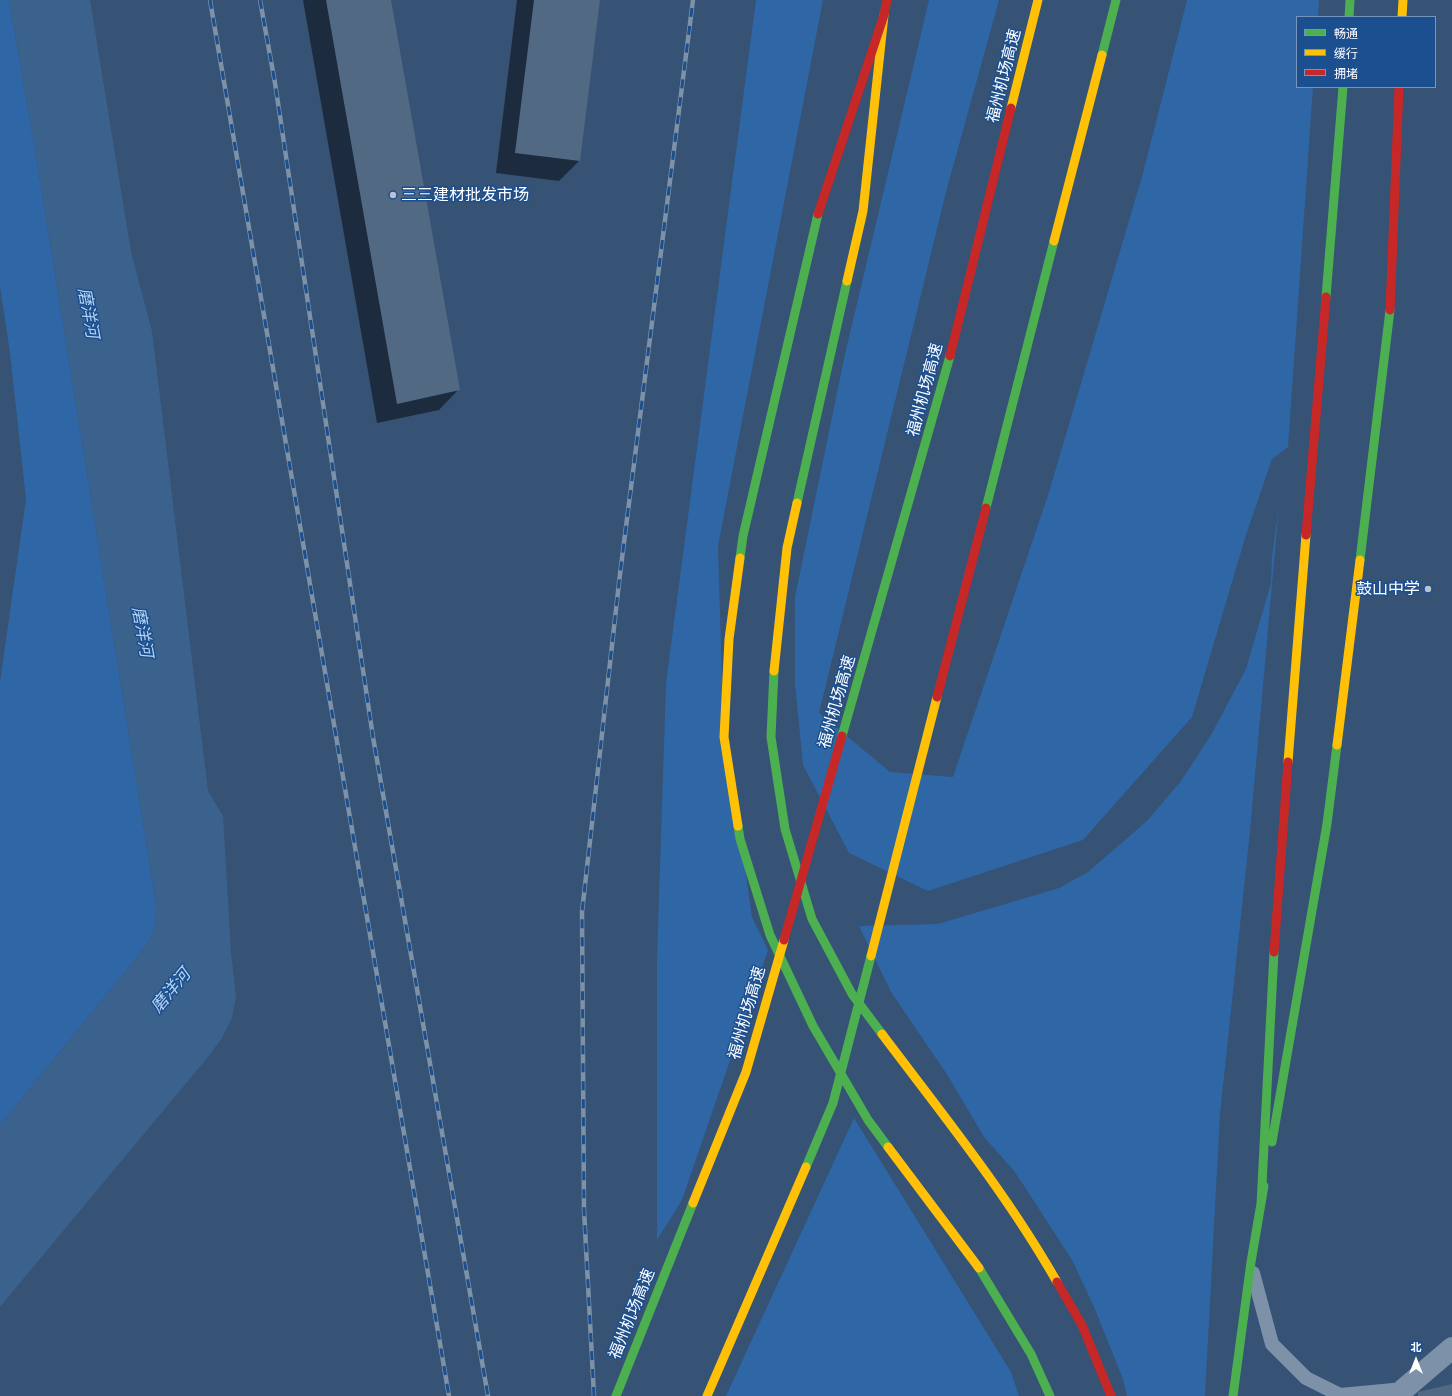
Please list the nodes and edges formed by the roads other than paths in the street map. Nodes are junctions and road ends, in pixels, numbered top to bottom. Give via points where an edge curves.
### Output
1 (887, 0) edge
2 (1038, 0) edge
3 (1116, 0) edge
4 (1350, 0) edge
5 (1403, 0) edge
6 (884, 15) junction
7 (1349, 16) edge
8 (1402, 16) edge
9 (1343, 88) edge
10 (1399, 88) edge
11 (1261, 1204) junction
12 (1251, 1262) junction
13 (1452, 1348) edge
14 (1400, 1393) edge
15 (616, 1396) edge
16 (707, 1396) edge
17 (1050, 1396) edge
18 (1112, 1396) edge
19 (1233, 1396) edge

1 - 6 main road
2 - 15 main road, 福州机场高速 via 940,396 746,1072
3 - 16 main road via 833,1103
4 - 7 main road
5 - 8 main road
6 - 17 main road via 820,207 743,536 729,639 724,737 740,838 770,934 813,1026 868,1120 976,1263 1031,1354
6 - 18 main road via 863,211 786,556 775,650 771,737 785,829 812,919 852,994 990,1176 1034,1241 1082,1325
9 - 11 main road via 1277,892
10 - 11 main road via 1389,322 1329,808
11 - 12 main road
12 - 14 lane via 1272,1344 1306,1378 1340,1395
12 - 19 main road
13 - 14 street

